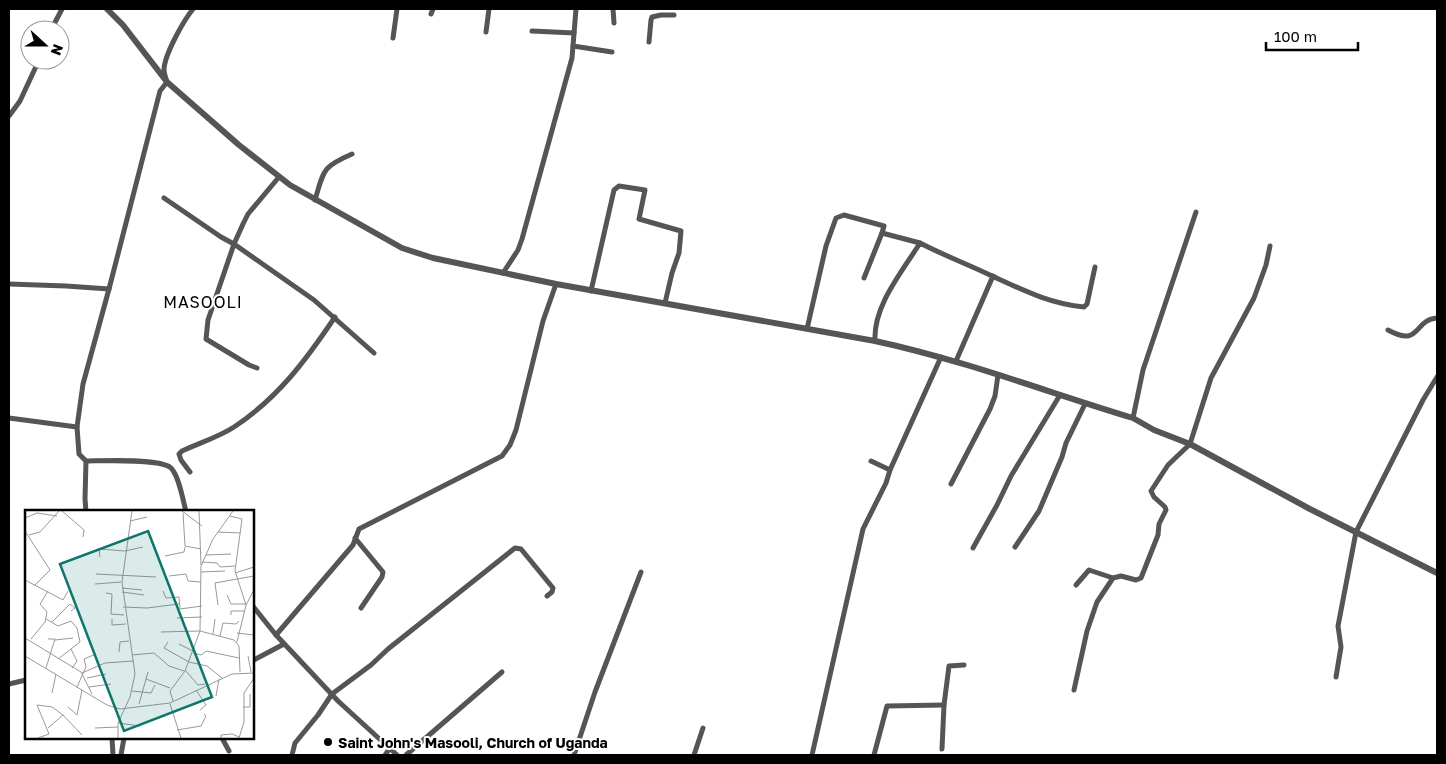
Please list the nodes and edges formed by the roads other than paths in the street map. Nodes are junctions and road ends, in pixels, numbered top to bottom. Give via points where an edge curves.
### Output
1 (107, 9) edge
2 (192, 9) edge
3 (397, 9) edge
4 (489, 9) edge
5 (576, 9) edge
6 (613, 9) edge
7 (661, 12) edge
8 (674, 15) dead end
9 (614, 23) dead end
10 (532, 31) dead end
11 (486, 32) dead end
12 (574, 33) junction
13 (393, 38) dead end
14 (649, 42) dead end
15 (573, 46) junction
16 (612, 52) dead end
17 (34, 70) edge
18 (167, 82) junction
19 (9, 116) edge
20 (352, 154) dead end
21 (279, 177) junction
22 (164, 198) dead end
23 (315, 200) junction
24 (1196, 212) dead end
25 (882, 233) junction
26 (920, 243) junction
27 (234, 244) junction
28 (1270, 246) dead end
29 (1095, 267) dead end
30 (503, 273) junction
31 (992, 276) junction
32 (864, 278) dead end
33 (9, 284) edge
34 (556, 284) junction
35 (109, 289) junction
36 (591, 291) junction
37 (665, 303) junction
38 (334, 317) junction
39 (1437, 318) edge
40 (807, 328) junction
41 (1388, 330) dead end
42 (875, 341) junction
43 (374, 353) dead end
44 (941, 357) junction
45 (956, 361) junction
46 (257, 368) dead end
47 (998, 375) junction
48 (1437, 377) edge
49 (1060, 395) junction
50 (1085, 404) junction
51 (9, 418) edge
52 (1133, 418) junction
53 (77, 427) junction
54 (1190, 444) junction
55 (86, 461) junction
56 (870, 461) dead end
57 (890, 470) junction
58 (190, 472) dead end
59 (951, 484) dead end
60 (86, 510) edge
61 (185, 510) edge
62 (1356, 532) junction
63 (355, 538) junction
64 (1015, 546) dead end
65 (973, 548) dead end
66 (642, 572) dead end
67 (1437, 573) edge
68 (1113, 578) junction
69 (1076, 585) dead end
70 (547, 596) dead end
71 (254, 608) edge
72 (361, 608) dead end
73 (276, 635) junction
74 (284, 644) junction
75 (254, 660) edge
76 (964, 665) dead end
77 (502, 672) dead end
78 (1336, 677) dead end
79 (25, 680) edge
80 (9, 684) edge
81 (1074, 690) dead end
82 (332, 694) junction
83 (944, 705) junction
84 (703, 728) dead end
85 (112, 739) edge
86 (124, 739) edge
87 (223, 739) edge
88 (390, 748) junction
89 (942, 749) dead end
90 (229, 751) dead end
91 (113, 755) edge
92 (121, 755) edge
93 (292, 755) edge
94 (385, 755) edge
95 (397, 755) edge
96 (406, 755) edge
97 (574, 755) edge
98 (694, 755) edge
99 (812, 755) edge
100 (874, 755) edge

1 - 18 street
2 - 18 street via 167,57 164,69
3 - 13 street
4 - 11 street
5 - 12 street
6 - 9 street
7 - 8 street
7 - 14 street via 652,17
10 - 12 street
12 - 15 street
15 - 16 street
15 - 30 street via 522,238
17 - 19 street
18 - 21 street
18 - 35 street via 160,91
20 - 23 street via 324,171
21 - 23 street
21 - 27 street via 248,214
22 - 27 street
23 - 30 street via 402,248
24 - 52 street via 1143,370
25 - 26 street
25 - 32 street
25 - 40 street via 884,226 844,215 836,218 826,246
26 - 31 street
26 - 42 street via 884,304 874,329
27 - 38 street
27 - 46 street via 208,320 206,339
28 - 54 street via 1254,298 1211,378
29 - 31 street via 1084,307 1044,299
30 - 34 street
31 - 45 street
33 - 35 street
34 - 36 street
34 - 63 street via 543,321 516,430 502,456 366,524
35 - 53 street via 83,384
36 - 37 street
36 - 37 street via 614,190 619,186 645,190 639,219 681,232 679,254
37 - 40 street
38 - 43 street
38 - 58 street via 281,389 234,427 179,454
39 - 41 street via 1427,321 1406,337
40 - 42 street
42 - 44 street
44 - 45 street
44 - 57 street
45 - 47 street
47 - 49 street
47 - 59 street via 990,409
48 - 62 street
49 - 50 street
49 - 65 street via 1011,476
50 - 52 street
50 - 64 street via 1039,511
51 - 53 street
52 - 54 street
53 - 55 street via 79,454
54 - 62 street
54 - 68 street via 1168,465 1150,491 1166,510 1141,578
55 - 60 street
55 - 61 street via 167,465 174,473
56 - 57 street
57 - 99 street via 863,528
62 - 67 street
62 - 78 street via 1338,626 1341,647
63 - 72 street via 383,572
63 - 73 street via 353,545
66 - 97 street
68 - 69 street via 1089,570
68 - 81 street via 1097,602
70 - 82 street via 553,588 521,549 515,548
71 - 73 street
73 - 74 street
74 - 75 street
74 - 82 street
76 - 83 street via 949,666
77 - 96 street
79 - 80 street
82 - 88 street
82 - 93 street via 295,743
83 - 89 street
83 - 100 street via 887,706
84 - 98 street
85 - 91 street
86 - 92 street
87 - 90 street
88 - 94 street
88 - 95 street

